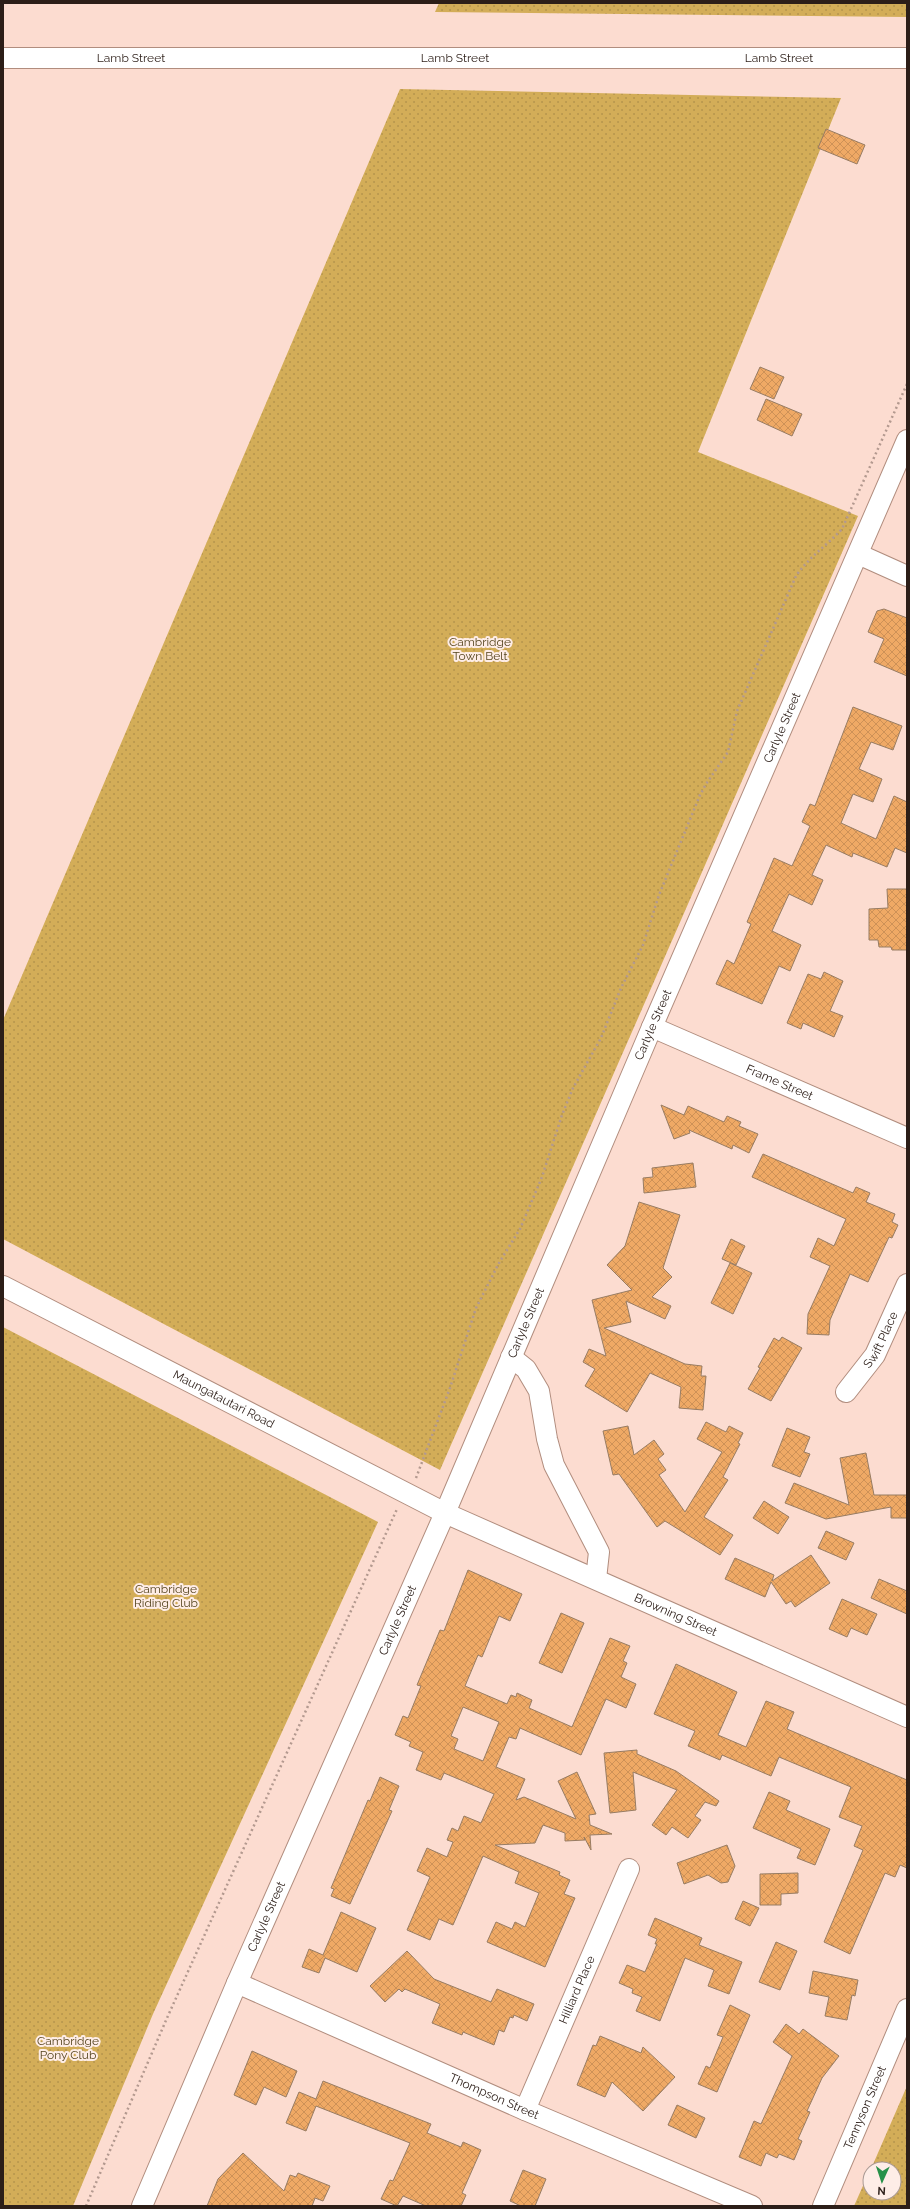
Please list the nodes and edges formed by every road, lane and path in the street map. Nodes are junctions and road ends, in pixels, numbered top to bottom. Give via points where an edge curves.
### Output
1 (3, 58) edge
2 (907, 58) edge
3 (907, 384) edge
4 (907, 440) edge
5 (858, 554) junction
6 (907, 576) edge
7 (652, 1027) junction
8 (907, 1138) edge
9 (907, 1284) edge
10 (3, 1286) edge
11 (511, 1357) junction
12 (846, 1392) dead end
13 (415, 1480) dead end
14 (397, 1509) dead end
15 (445, 1513) junction
16 (596, 1579) junction
17 (907, 1717) edge
18 (629, 1868) dead end
19 (237, 1983) junction
20 (907, 2009) edge
21 (525, 2110) junction
22 (86, 2206) edge
23 (142, 2206) edge
24 (752, 2206) edge
25 (823, 2206) edge

1 - 2 street, Lamb Street
3 - 13 path via 842,529 806,562 796,576 737,711 728,752 700,795 659,895 643,945 621,988 601,1038 573,1088 542,1177 520,1228 476,1308 450,1388
4 - 5 street, Carlyle Street
5 - 6 street
5 - 7 street, Carlyle Street
7 - 8 street, Frame Street
7 - 11 street, Carlyle Street
9 - 12 street, Swift Place via 875,1355
10 - 15 street, Maungatautari Road
11 - 15 street, Carlyle Street
11 - 16 street via 526,1369 539,1391 554,1465 599,1552
14 - 22 path via 167,2018
15 - 16 street, Browning Street
15 - 19 street, Carlyle Street
16 - 17 street, Browning Street
18 - 21 street, Hilliard Place
19 - 21 street, Thompson Street
19 - 23 street, Carlyle Street
20 - 25 street, Tennyson Street
21 - 24 street, Thompson Street

